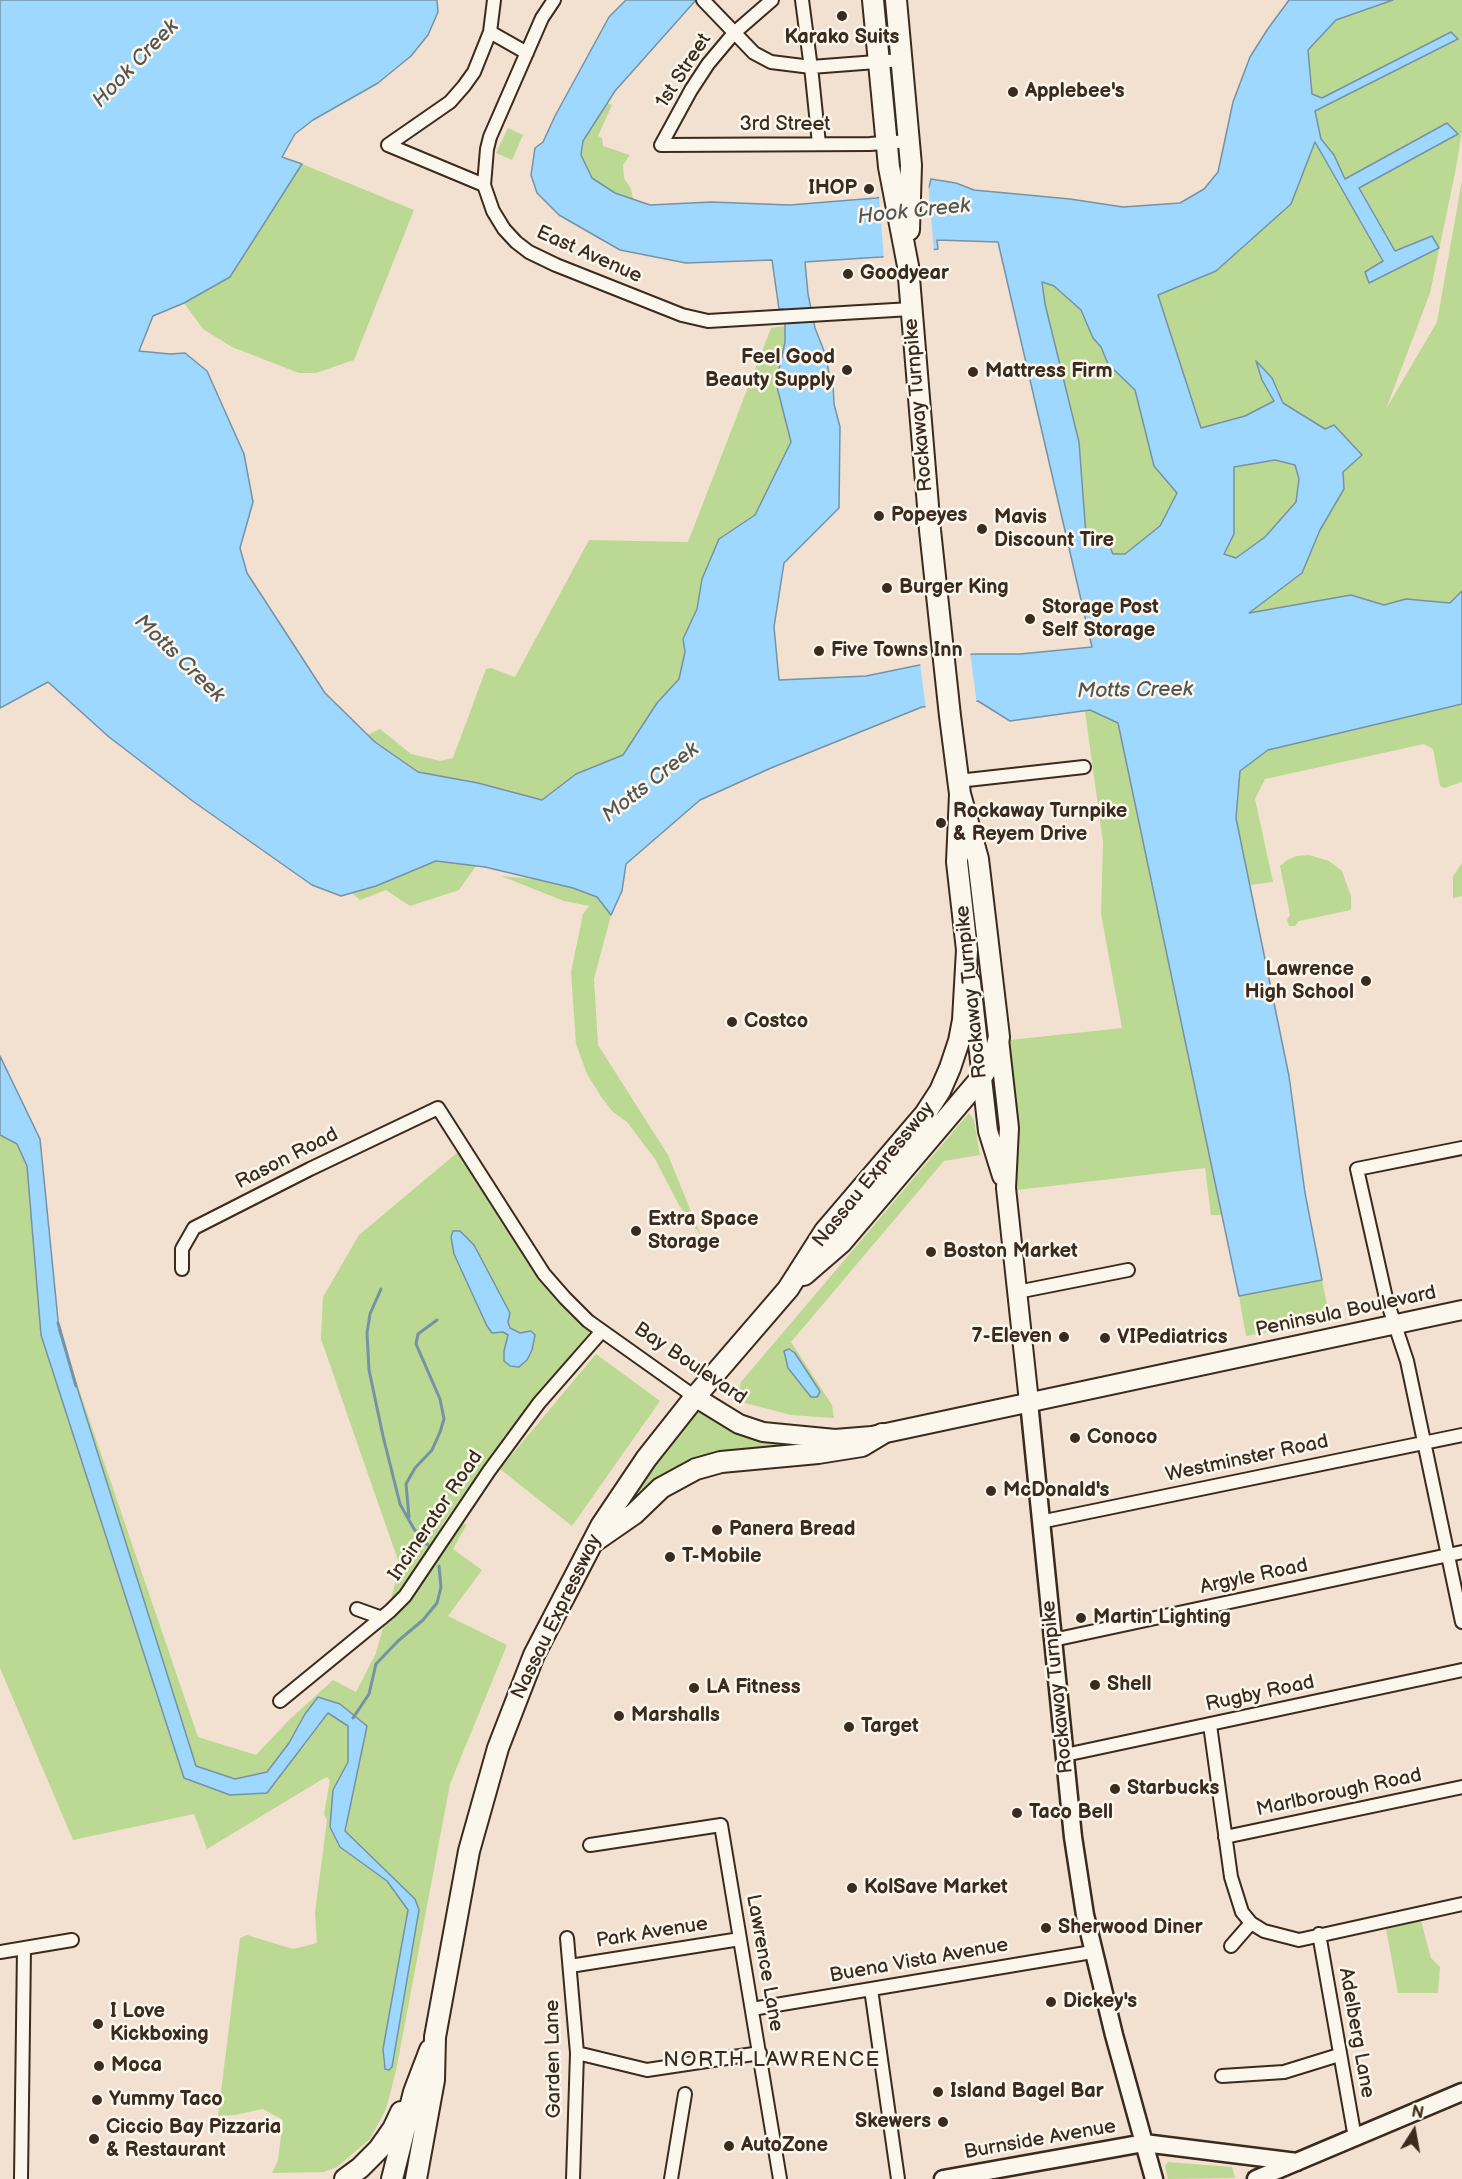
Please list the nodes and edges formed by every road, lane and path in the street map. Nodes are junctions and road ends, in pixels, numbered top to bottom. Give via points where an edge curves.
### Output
1 (494, 0) edge
2 (554, 0) edge
3 (703, 0) edge
4 (772, 0) edge
5 (802, 0) edge
6 (873, 0) edge
7 (896, 0) edge
8 (490, 32) junction
9 (734, 33) junction
10 (527, 52) junction
11 (902, 60) junction
12 (880, 61) junction
13 (811, 67) junction
14 (909, 141) junction
15 (887, 143) junction
16 (819, 144) junction
17 (661, 145) joint
18 (484, 185) junction
19 (905, 226) junction
20 (911, 309) junction
21 (1084, 767) dead end
22 (959, 788) junction
23 (967, 950) junction
24 (999, 1037) junction
25 (981, 1078) junction
26 (438, 1108) joint
27 (1462, 1148) edge
28 (1006, 1188) junction
29 (182, 1269) dead end
30 (1128, 1270) dead end
31 (788, 1289) junction
32 (1017, 1292) junction
33 (1462, 1310) edge
34 (1395, 1325) junction
35 (602, 1331) junction
36 (695, 1397) junction
37 (1029, 1402) junction
38 (882, 1434) junction
39 (1462, 1435) edge
40 (1424, 1443) junction
41 (1040, 1522) junction
42 (590, 1544) junction
43 (1462, 1552) edge
44 (1448, 1555) junction
45 (357, 1609) dead end
46 (382, 1618) junction
47 (1462, 1622) edge
48 (1053, 1640) junction
49 (1462, 1670) edge
50 (280, 1701) dead end
51 (1210, 1725) junction
52 (1065, 1755) junction
53 (1462, 1787) edge
54 (1225, 1837) junction
55 (590, 1845) dead end
56 (1462, 1904) edge
57 (1251, 1923) junction
58 (1318, 1934) junction
59 (567, 1938) dead end
60 (740, 1939) junction
61 (72, 1940) dead end
62 (1231, 1946) dead end
63 (24, 1948) junction
64 (0, 1952) edge
65 (1092, 1952) junction
66 (570, 1966) junction
67 (871, 1989) junction
68 (752, 2009) junction
69 (435, 2037) junction
70 (577, 2053) junction
71 (760, 2053) junction
72 (1339, 2055) junction
73 (1222, 2076) dead end
74 (414, 2092) junction
75 (1462, 2092) edge
76 (686, 2094) dead end
77 (1355, 2138) junction
78 (1144, 2143) junction
79 (1297, 2162) junction
80 (997, 2174) edge
81 (21, 2179) edge
82 (345, 2179) edge
83 (392, 2179) edge
84 (416, 2179) edge
85 (573, 2179) edge
86 (671, 2179) edge
87 (780, 2179) edge
88 (898, 2179) edge
89 (943, 2179) edge
90 (1154, 2179) edge
91 (1256, 2179) edge

1 - 8 street
2 - 10 street, East Avenue
3 - 9 street
4 - 9 street, 1st Street
5 - 13 street
6 - 12 highway
7 - 11 highway
8 - 10 street
8 - 18 street via 474,72 450,102 388,145
9 - 13 street via 767,61
9 - 17 street, 1st Street via 700,75
10 - 18 street, East Avenue via 490,137
11 - 12 street
11 - 14 highway
12 - 13 street
12 - 15 highway
13 - 16 street
14 - 15 street, 3rd Street
14 - 19 highway via 911,165
15 - 16 street, 3rd Street
15 - 19 highway via 889,167
16 - 17 street, 3rd Street
18 - 20 street, East Avenue via 504,229 529,252 681,315 708,321
19 - 20 highway, Rockaway Turnpike
20 - 22 highway, Rockaway Turnpike via 924,473
21 - 22 street
22 - 23 highway, Rockaway Turnpike via 957,862
22 - 24 highway, Rockaway Turnpike via 978,859
23 - 25 main road, Rockaway Turnpike
23 - 31 highway, Nassau Expressway via 961,1030 940,1091 825,1231
24 - 25 highway, Nassau Expressway via 994,1057
24 - 28 main road, Rockaway Turnpike via 1009,1128
25 - 28 main road, Rockaway Turnpike via 988,1131
25 - 31 highway, Nassau Expressway via 842,1243
26 - 29 street, Rason Road via 194,1228 182,1249
26 - 35 street, Bay Boulevard via 544,1274
27 - 34 street via 1357,1169
28 - 32 main road, Rockaway Turnpike
30 - 32 street
31 - 36 highway, Nassau Expressway
32 - 37 main road, Rockaway Turnpike
33 - 34 main road, Peninsula Boulevard
34 - 37 main road, Peninsula Boulevard
34 - 40 street via 1407,1361
35 - 36 street, Bay Boulevard
35 - 46 street, Incinerator Road via 539,1403 405,1596
36 - 38 main road, Bay Boulevard via 739,1424 763,1432 835,1439
36 - 42 highway, Nassau Expressway via 645,1460
37 - 38 main road, Bay Boulevard
37 - 41 main road, Rockaway Turnpike
38 - 42 highway via 862,1446 721,1462 696,1469 661,1488 634,1514
39 - 40 street, Westminster Road
40 - 41 street, Westminster Road
40 - 44 street
41 - 48 main road, Rockaway Turnpike
42 - 69 highway, Nassau Expressway via 534,1655 490,1773 463,1878
43 - 44 street, Argyle Road
44 - 47 street
44 - 48 street, Argyle Road
45 - 46 street
46 - 50 street, Incinerator Road
48 - 52 main road, Rockaway Turnpike
49 - 51 street, Rugby Road
51 - 52 street, Rugby Road
51 - 54 street
52 - 65 main road, Rockaway Turnpike via 1073,1837
53 - 54 street, Marlborough Road
54 - 57 street via 1231,1877 1242,1912
55 - 60 street, Lawrence Lane via 722,1825
56 - 58 street
57 - 58 street via 1280,1937 1299,1940
57 - 62 street
58 - 72 street, Adelberg Lane
59 - 66 street, Garden Lane
60 - 66 street, Park Avenue
60 - 68 street, Lawrence Lane
61 - 63 street
63 - 64 street
63 - 81 street
65 - 67 street, Buena Vista Avenue
65 - 78 main road, Rockaway Turnpike
66 - 70 street, Garden Lane
67 - 68 street, Buena Vista Avenue
67 - 88 street
68 - 71 street, Lawrence Lane
69 - 74 highway, Nassau Expressway
69 - 84 highway, Nassau Expressway via 434,2080
70 - 71 street via 647,2070
70 - 85 street, Garden Lane
71 - 87 street, Lawrence Lane
72 - 73 street via 1284,2072
72 - 77 street, Adelberg Lane
74 - 82 highway via 379,2149
74 - 83 highway, Nassau Expressway
75 - 77 main road
76 - 86 street
77 - 79 main road
78 - 79 main road, Burnside Avenue
78 - 80 main road, Burnside Avenue
78 - 90 main road, Rockaway Turnpike
79 - 91 main road
80 - 89 main road, Burnside Avenue

